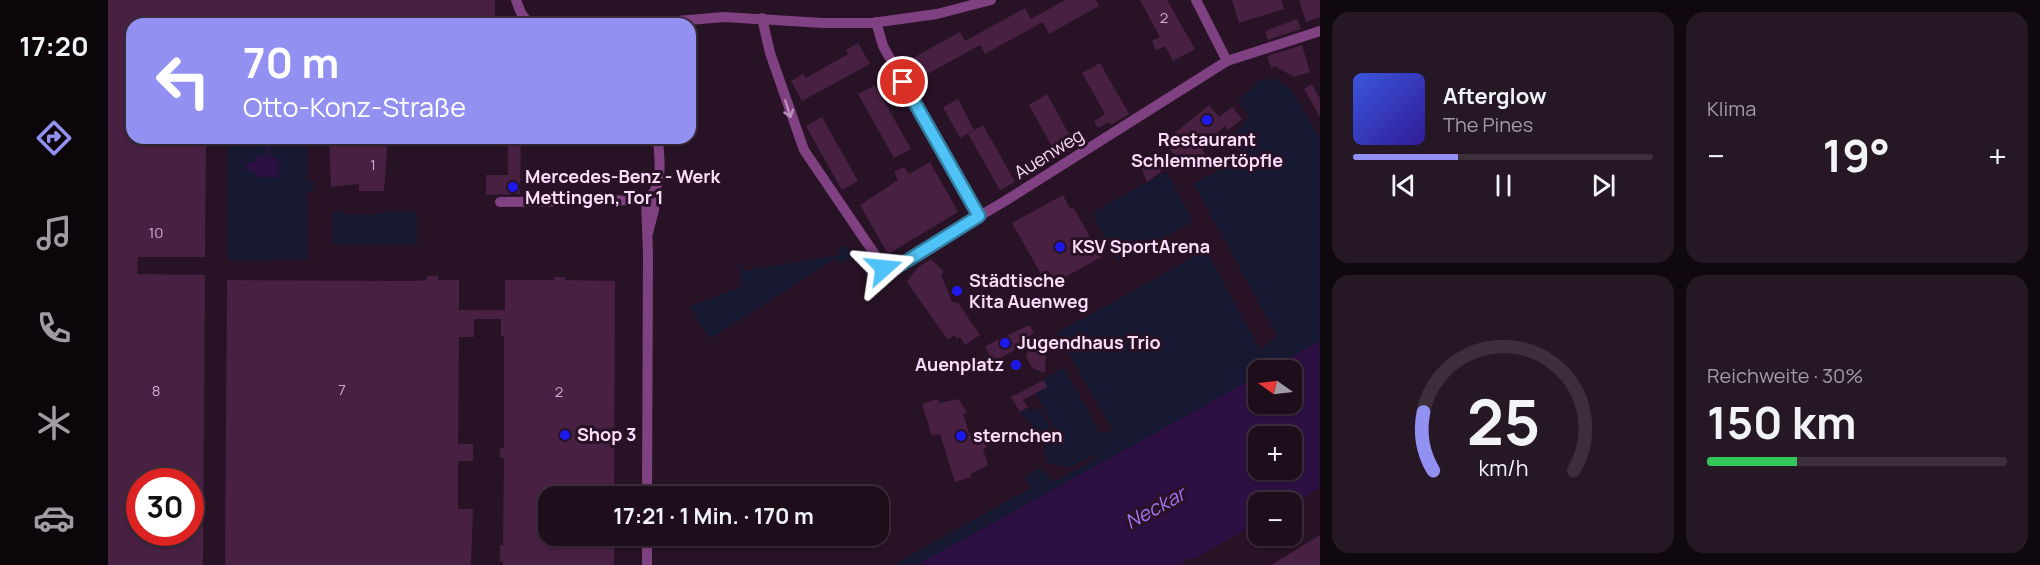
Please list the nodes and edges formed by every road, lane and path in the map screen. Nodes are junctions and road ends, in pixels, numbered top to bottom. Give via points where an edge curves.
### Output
1 (516, 0) edge
2 (992, 0) edge
3 (1196, 0) edge
4 (525, 18) edge
5 (762, 18) junction
6 (696, 19) edge
7 (876, 22) junction
8 (1320, 31) edge
9 (1227, 61) junction
10 (658, 144) edge
11 (650, 197) junction
12 (500, 202) dead end
13 (979, 216) junction
14 (647, 486) edge
15 (647, 546) edge
16 (647, 565) edge

1 - 4 street
2 - 7 street via 937,14
3 - 9 street
5 - 6 street
5 - 7 street via 806,23
5 -> 13 street, Auenweg via 804,150 886,269 897,267
7 - 13 street via 883,46
8 - 9 street, Auenweg
9 - 13 street, Auenweg
10 - 11 street via 659,180
11 - 12 street
11 - 14 street via 645,222
15 - 16 street

